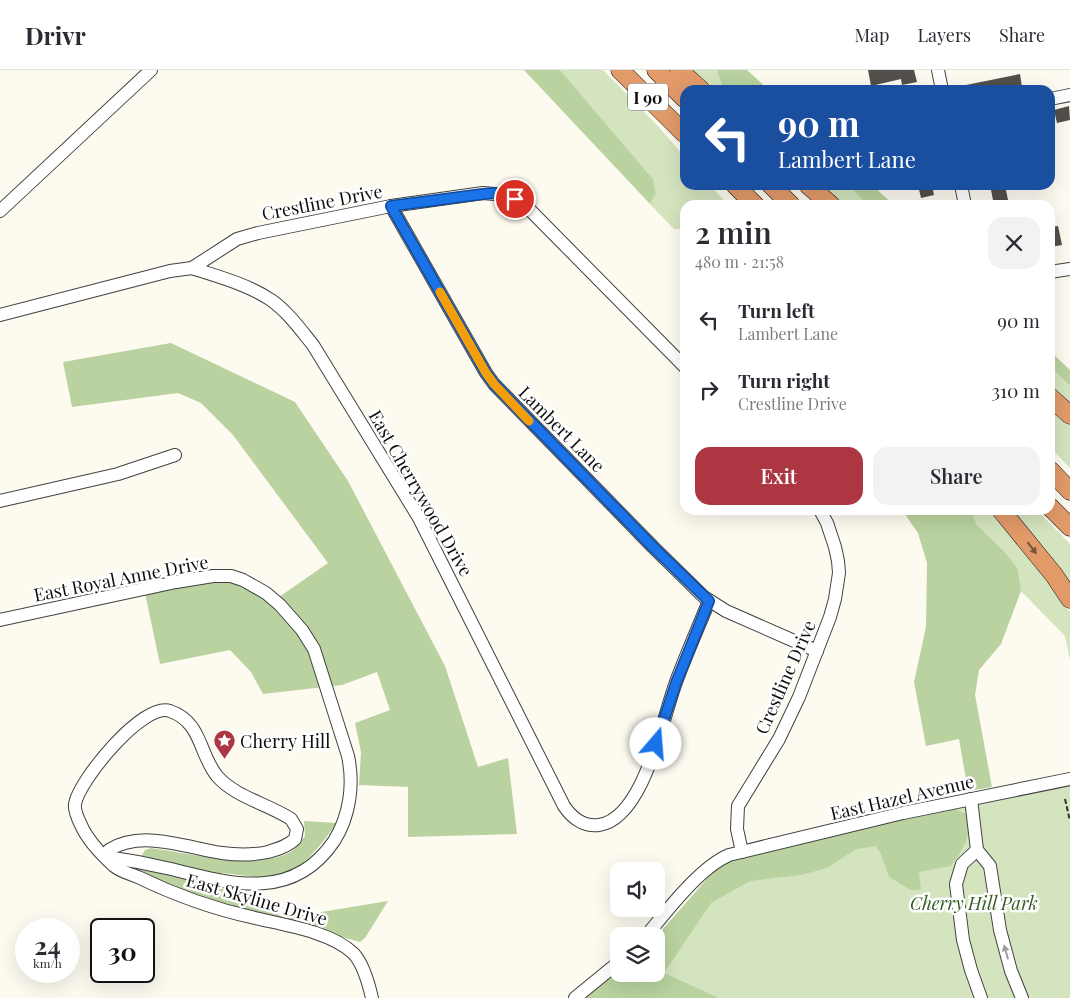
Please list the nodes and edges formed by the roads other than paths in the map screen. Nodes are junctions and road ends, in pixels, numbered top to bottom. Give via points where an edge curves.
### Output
1 (151, 70) edge
2 (620, 70) edge
3 (656, 70) edge
4 (678, 70) edge
5 (938, 70) edge
6 (694, 85) edge
7 (941, 85) edge
8 (680, 94) edge
9 (1070, 95) edge
10 (1055, 98) edge
11 (680, 129) edge
12 (729, 190) edge
13 (740, 190) edge
14 (775, 190) edge
15 (814, 190) edge
16 (738, 200) edge
17 (749, 200) edge
18 (786, 200) edge
19 (824, 200) edge
20 (391, 206) junction
21 (0, 210) edge
22 (192, 268) junction
23 (1070, 269) edge
24 (1055, 271) edge
25 (0, 315) edge
26 (680, 362) edge
27 (1055, 402) edge
28 (1070, 415) edge
29 (174, 455) dead end
30 (1055, 475) edge
31 (1070, 491) edge
32 (0, 501) edge
33 (1055, 512) edge
34 (823, 515) edge
35 (1005, 515) edge
36 (1070, 527) edge
37 (1070, 599) edge
38 (709, 601) junction
39 (0, 620) edge
40 (818, 651) junction
41 (1070, 779) edge
42 (970, 799) junction
43 (977, 850) junction
44 (742, 852) junction
45 (107, 857) junction
46 (654, 927) edge
47 (610, 969) edge
48 (372, 998) edge
49 (575, 998) edge
50 (981, 998) edge
51 (1022, 998) edge

1 - 21 street
2 - 11 highway, I 90
3 - 8 highway, I 90
4 - 6 highway, I 90
5 - 7 street
9 - 10 street
12 - 16 highway
13 - 17 highway
14 - 18 highway
15 - 19 highway
20 - 22 street, Crestline Drive via 237,239
20 - 26 street, Crestline Drive via 494,193 515,199 535,214
20 - 38 street, Lambert Lane via 494,384
22 - 25 street, Crestline Drive
22 - 38 street, East Cherrywood Drive via 239,284 270,300 313,345 419,518 564,806 575,818 590,825 603,824 626,810 639,788
23 - 24 street
27 - 28 highway
29 - 32 street via 118,474
30 - 31 highway
33 - 36 highway
34 - 40 street, Crestline Drive via 835,547 839,573 835,599
35 -> 37 highway
38 - 40 street, Lambert Lane
39 - 45 street, East Royal Anne Drive via 176,582 222,576 243,580 266,592 302,630 314,649 352,773 342,826 324,854 304,872 288,879 251,884
40 - 44 street, Crestline Drive via 779,739 738,806
41 - 42 street, East Hazel Avenue
42 - 43 street
42 - 44 street, East Hazel Avenue
43 - 50 street via 962,864 956,884 963,940
51 -> 43 street via 1000,930 990,866
44 - 46 street via 723,857 706,870
45 - 45 street, East Skyline Drive via 91,841 77,818 75,804 81,787 106,753 137,722 163,710 182,716 192,727 209,764 226,785 280,811 298,828 292,842 263,853 224,854 146,841 113,847
45 - 48 street, East Skyline Drive via 115,867 169,892 341,943 355,955 368,981
47 - 49 street

